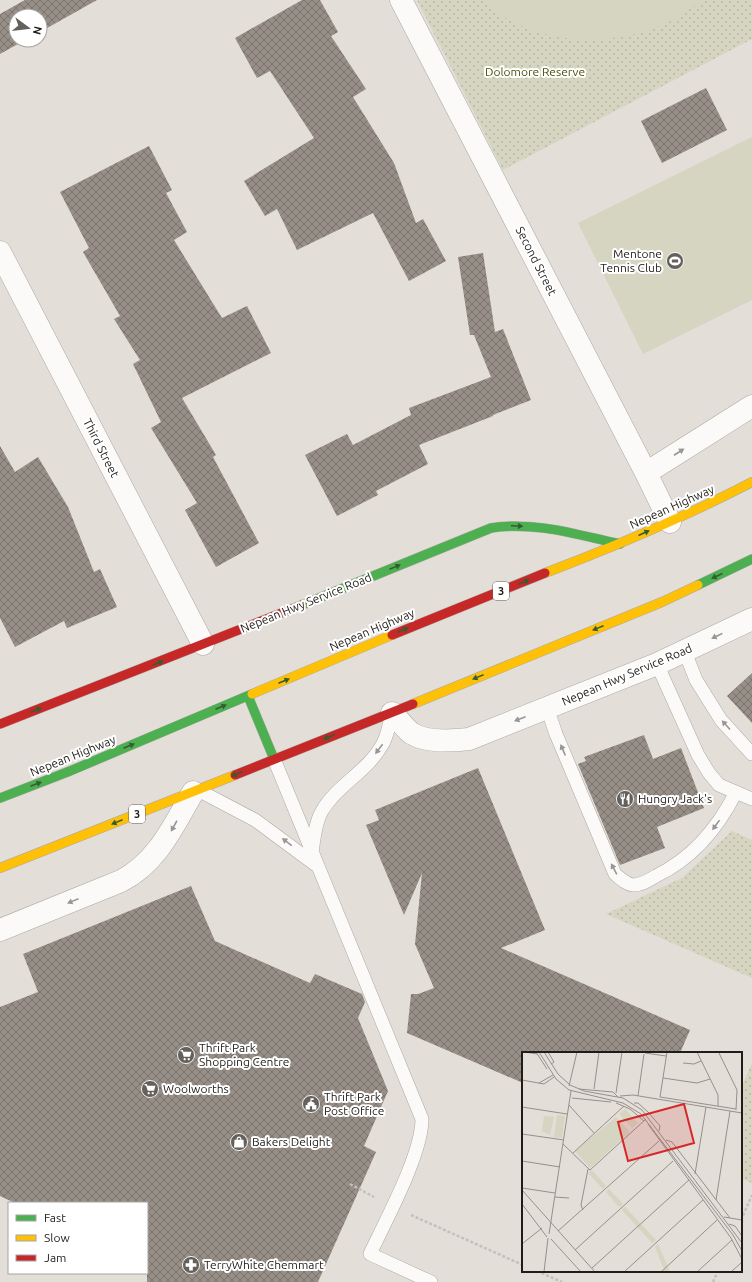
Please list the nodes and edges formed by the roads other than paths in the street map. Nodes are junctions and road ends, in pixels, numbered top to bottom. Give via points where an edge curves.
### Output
1 (401, 0) edge
2 (0, 252) edge
3 (752, 406) edge
4 (646, 473) junction
5 (752, 482) edge
6 (670, 522) junction
7 (620, 544) junction
8 (752, 559) edge
9 (752, 619) edge
10 (203, 644) junction
11 (685, 652) junction
12 (657, 664) junction
13 (248, 696) junction
14 (547, 708) junction
15 (392, 713) junction
16 (0, 724) edge
17 (752, 754) edge
18 (274, 760) junction
19 (196, 791) junction
20 (736, 792) junction
21 (0, 798) edge
22 (752, 799) edge
23 (312, 852) junction
24 (318, 866) junction
25 (0, 868) edge
26 (0, 930) edge
27 (432, 1282) edge

1 - 4 street, Second Street
2 - 10 street, Third Street
4 -> 3 street
4 - 6 street, Second Street
5 - 6 main road, Nepean Highway / 3
7 -> 6 main road, Nepean Highway / 3
10 -> 7 main road, Nepean Hwy Service Road via 496,527 538,528
13 -> 7 main road, Nepean Highway / 3 via 420,623
8 -> 15 main road, 3 via 662,602
9 -> 11 street, Nepean Hwy Service Road
16 -> 10 main road, Nepean Hwy Service Road
11 - 12 street, Nepean Hwy Service Road
17 -> 11 lane via 721,720 696,680
12 - 14 street, Nepean Hwy Service Road
12 - 20 lane via 698,755 709,773 719,785
13 - 18 main road
21 -> 13 main road, Nepean Highway / 3
14 -> 15 street, Nepean Hwy Service Road via 469,739 457,740 434,739 415,734
20 -> 14 lane via 727,811 711,832 681,862 642,884 624,882 615,874
15 -> 18 main road, 3
15 -> 23 lane via 381,747 338,790 322,811 317,823
18 -> 19 main road, 3
18 - 23 lane
24 -> 19 lane via 255,820
19 -> 25 main road, 3
19 -> 26 street via 164,843 136,873
20 - 22 lane
23 - 24 lane
24 - 27 lane via 422,1119 422,1131 410,1166 370,1254

